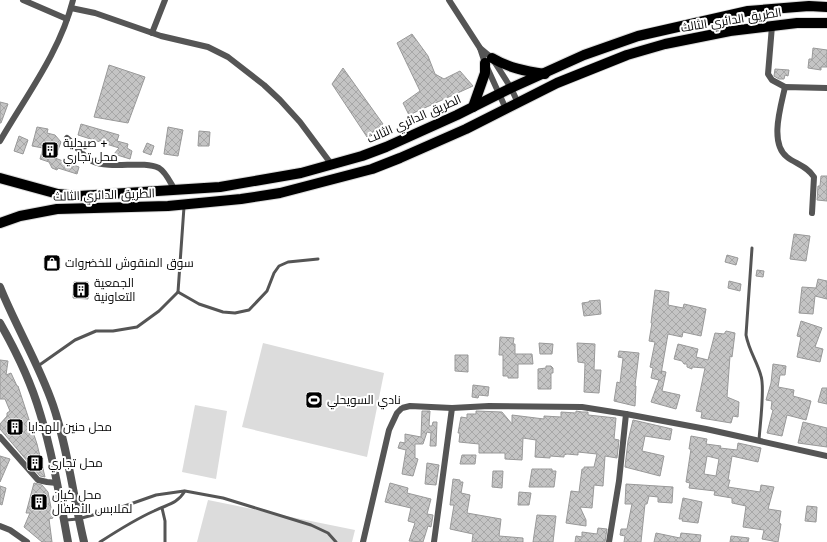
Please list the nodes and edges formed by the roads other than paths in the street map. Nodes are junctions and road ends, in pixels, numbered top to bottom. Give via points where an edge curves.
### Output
1 (23, 0) edge
2 (73, 0) edge
3 (165, 0) edge
4 (450, 0) edge
5 (827, 7) edge
6 (71, 8) junction
7 (67, 19) junction
8 (827, 23) edge
9 (772, 26) junction
10 (152, 32) junction
11 (488, 60) junction
12 (545, 74) junction
13 (785, 87) junction
14 (512, 88) junction
15 (827, 88) edge
16 (500, 94) junction
17 (518, 103) junction
18 (473, 107) junction
19 (506, 109) junction
20 (67, 138) dead end
21 (0, 141) edge
22 (332, 165) junction
23 (0, 178) edge
24 (175, 190) junction
25 (185, 204) junction
26 (812, 213) dead end
27 (0, 223) edge
28 (752, 248) dead end
29 (318, 259) dead end
30 (0, 287) edge
31 (178, 292) junction
32 (0, 323) edge
33 (37, 367) junction
34 (452, 408) junction
35 (626, 414) junction
36 (0, 437) edge
37 (758, 440) junction
38 (827, 456) edge
39 (57, 483) junction
40 (185, 491) junction
41 (162, 508) junction
42 (78, 519) junction
43 (64, 521) junction
44 (0, 526) edge
45 (27, 542) edge
46 (68, 542) edge
47 (84, 542) edge
48 (100, 542) edge
49 (165, 542) edge
50 (336, 542) edge
51 (363, 542) edge
52 (434, 542) edge
53 (609, 542) edge

1 - 7 street
2 - 6 street
3 - 10 street
4 - 11 street
5 - 12 main road, الطريق الدائري الثالث via 748,11 694,22 638,36 584,55
6 - 7 street
6 - 10 street via 95,13
7 - 21 street via 48,61
8 - 9 main road, الطريق الدائري الثالث
9 - 13 street via 768,74 777,84
9 - 17 main road, الطريق الدائري الثالث via 730,31 627,54 556,83
10 - 22 street via 208,47 228,57 280,100
11 - 12 main road via 518,70
11 - 14 street
11 - 16 street
11 - 18 main road
12 - 14 main road, الطريق الدائري الثالث
13 - 15 street
13 - 26 street via 777,132 778,145 788,158 806,168 814,177
14 - 16 main road, الطريق الدائري الثالث
14 - 17 street
16 - 18 main road, الطريق الدائري الثالث
16 - 19 street
17 - 19 main road, الطريق الدائري الثالث
18 - 22 main road, الطريق الدائري الثالث via 386,147
19 - 25 main road, الطريق الدائري الثالث via 372,169 280,194
20 - 24 street via 91,160 101,164 151,166 160,169
22 - 24 main road, الطريق الدائري الثالث via 232,185
23 - 24 main road, الطريق الدائري الثالث via 58,194 79,196
25 - 27 main road, الطريق الدائري الثالث via 57,209 20,216
25 - 31 lane
28 - 37 lane via 746,335 762,376
29 - 31 lane via 288,262 279,266 267,291 249,310 223,312 200,304
30 - 33 street
31 - 33 lane via 159,311 137,327 113,331 96,330 75,340
32 - 39 street via 10,340 40,412
33 - 42 street via 59,424
34 - 35 street via 582,407
34 - 51 street via 410,406 402,408 397,413 389,430
34 - 52 street
35 - 37 street
35 - 53 street
36 - 39 street via 38,480
37 - 38 street
39 - 43 street
40 - 41 lane via 179,500
40 - 42 lane via 156,495
40 - 50 lane via 223,498 311,525 328,533
41 - 48 lane
41 - 49 lane
42 - 43 lane
42 - 47 street
43 - 46 street
44 - 45 street

